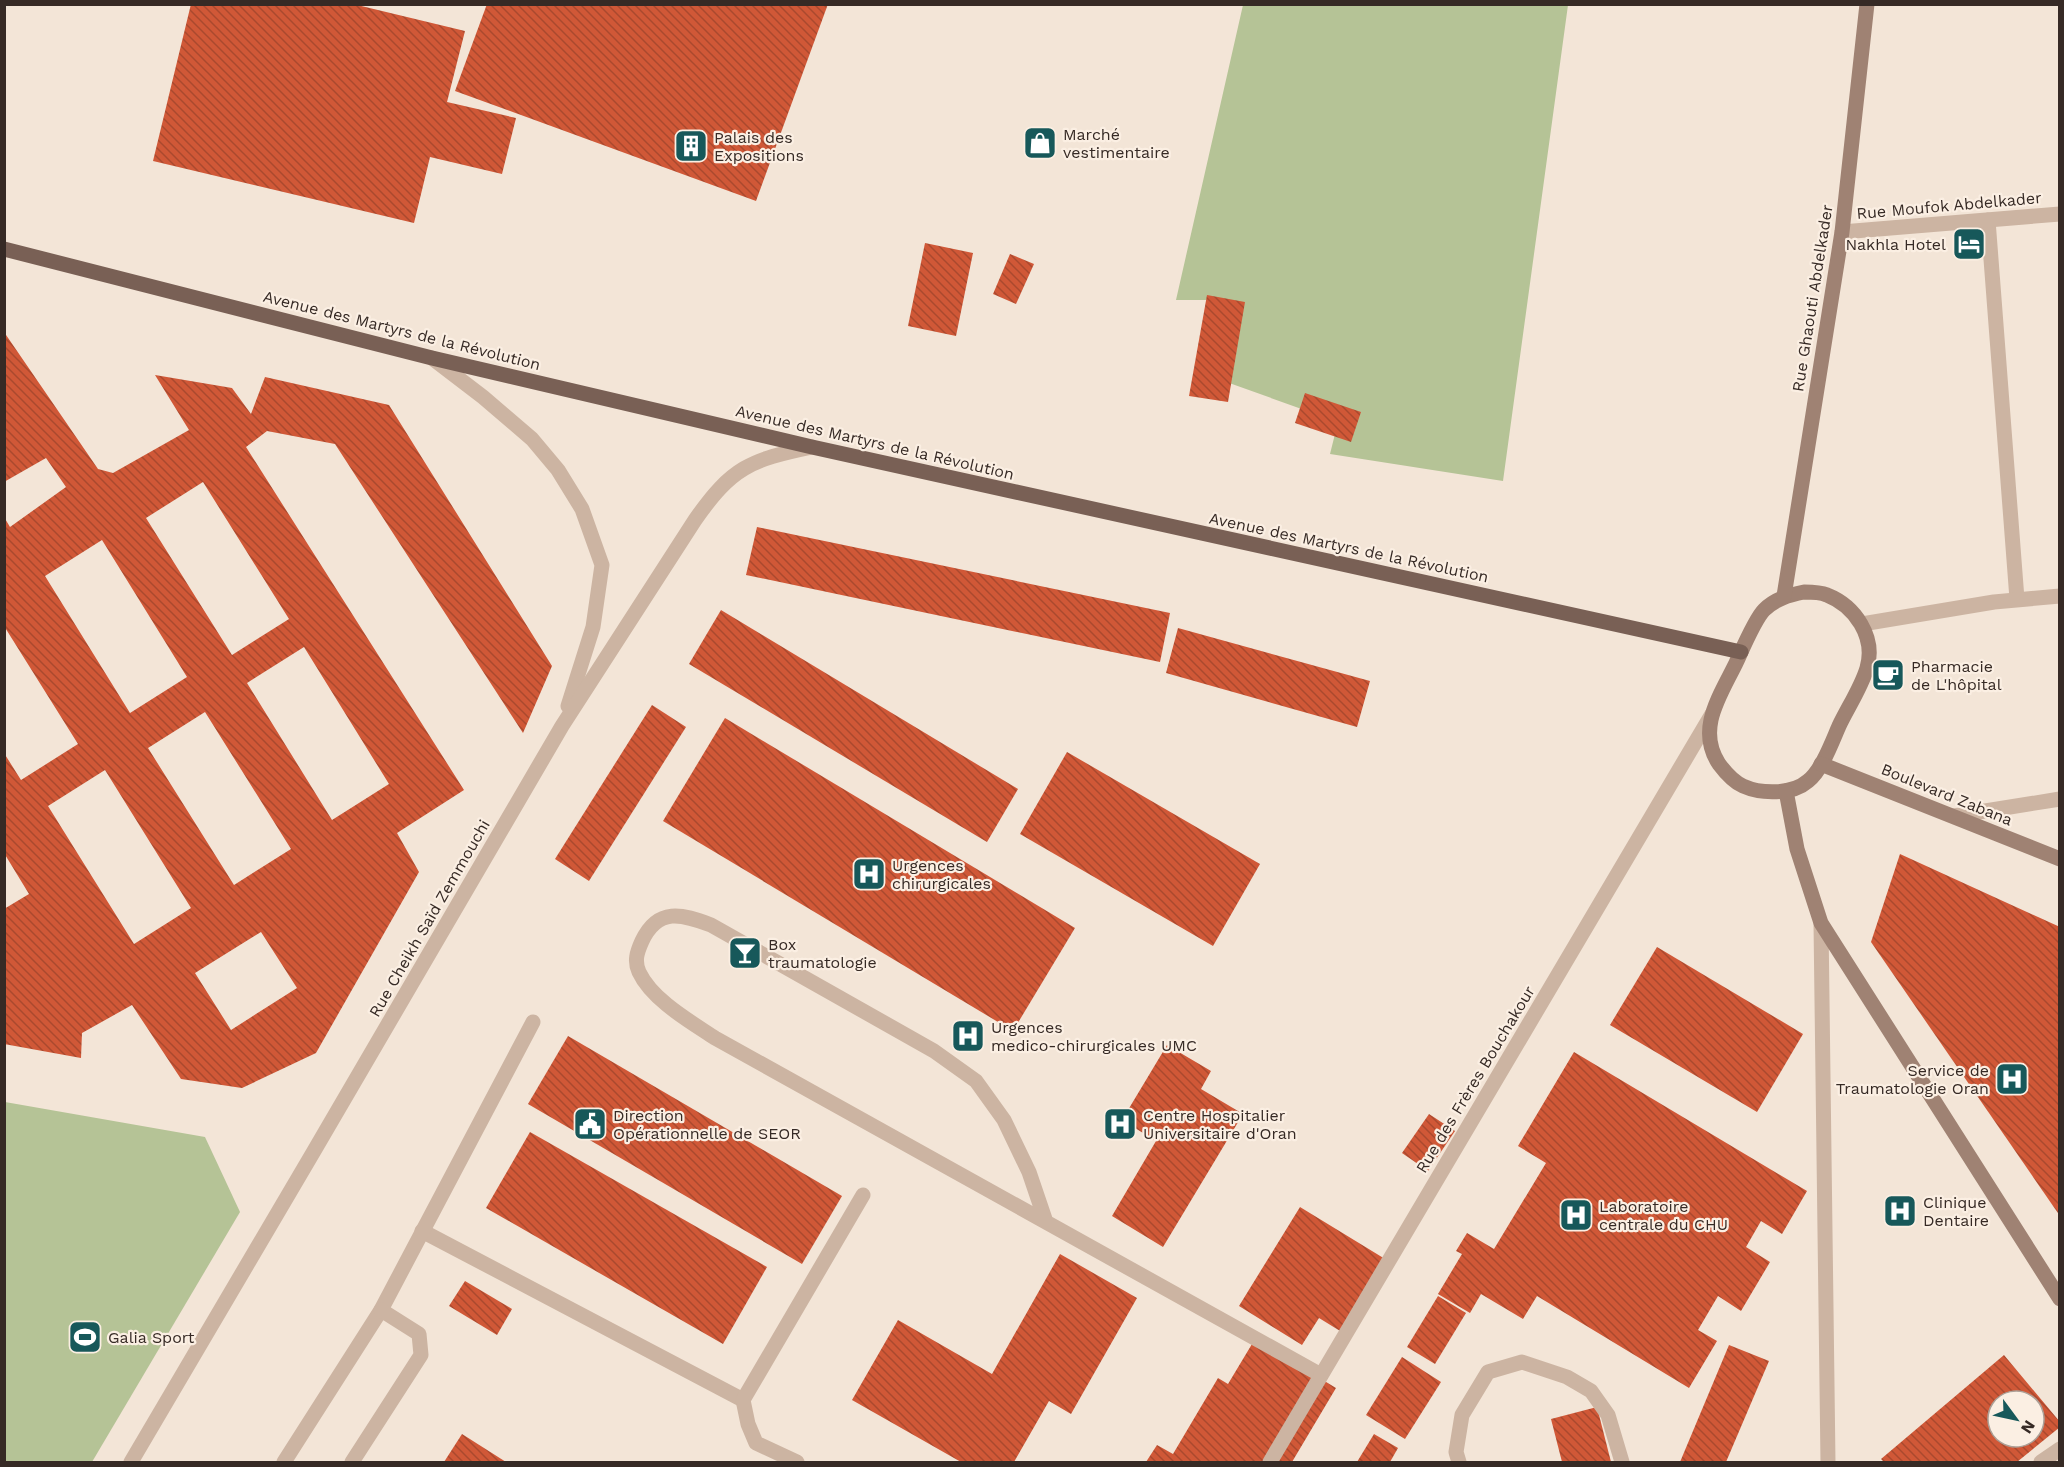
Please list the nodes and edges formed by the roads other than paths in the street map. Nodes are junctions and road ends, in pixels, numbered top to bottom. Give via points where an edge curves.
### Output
1 (1867, 4) edge
2 (2060, 214) edge
3 (1988, 220) junction
4 (1842, 232) junction
5 (4, 249) edge
6 (432, 357) junction
7 (812, 447) junction
8 (1784, 596) junction
9 (2060, 596) edge
10 (2017, 600) junction
11 (1862, 624) junction
12 (1741, 652) junction
13 (1712, 714) junction
14 (562, 726) junction
15 (1821, 764) junction
16 (1786, 791) junction
17 (2060, 799) edge
18 (1954, 816) junction
19 (2060, 859) edge
20 (1821, 923) junction
21 (533, 1022) dead end
22 (863, 1195) dead end
23 (1046, 1222) junction
24 (422, 1231) junction
25 (2060, 1299) edge
26 (381, 1310) junction
27 (1321, 1375) junction
28 (742, 1400) junction
29 (2060, 1449) edge
30 (130, 1462) edge
31 (284, 1462) edge
32 (352, 1462) edge
33 (797, 1462) edge
34 (1270, 1462) edge
35 (1459, 1462) edge
36 (1622, 1462) edge
37 (1828, 1462) edge
38 (2042, 1462) edge

1 - 4 main road, Rue Ghaouti Abdelkader
2 - 3 street, Rue Moufok Abdelkader
3 - 4 street, Rue Moufok Abdelkader
3 - 10 street
4 - 8 main road, Rue Ghaouti Abdelkader
5 - 6 main road, Avenue des Martyrs de la Révolution
6 - 7 main road, Avenue des Martyrs de la Révolution
6 - 14 street via 532,439 558,470 586,520 602,566 593,627
7 - 12 main road, Avenue des Martyrs de la Révolution
7 - 14 street, Rue Cheikh Saïd Zemmouchi via 768,456 740,469 714,492
8 - 11 main road via 1804,592 1825,594 1846,605
8 - 12 main road via 1763,611
9 - 10 street
10 - 11 street
11 - 15 main road via 1868,643 1867,667
12 - 13 main road
13 - 16 main road via 1708,731 1713,755 1724,771 1741,785 1764,792
13 - 27 street, Rue des Frères Bouchakour
14 - 30 street, Rue Cheikh Saïd Zemmouchi
15 - 16 main road via 1808,782
15 - 18 main road, Boulevard Zabana
16 - 20 main road via 1797,849
17 - 18 street
18 - 19 main road, Boulevard Zabana
20 - 25 main road
20 - 37 street
21 - 24 street
22 - 28 street
23 - 23 street via 715,1038 668,1006 639,972 635,956 653,923 666,916 686,916 711,925 934,1051 976,1081 1004,1119 1029,1172
23 - 27 street
24 - 26 street
24 - 28 street
26 - 31 street
26 - 32 street via 419,1335 421,1355
27 - 34 street, Rue des Frères Bouchakour
28 - 33 street via 756,1443
29 - 38 street
35 - 36 street via 1456,1452 1462,1415 1488,1372 1522,1362 1567,1377 1591,1390 1608,1415

